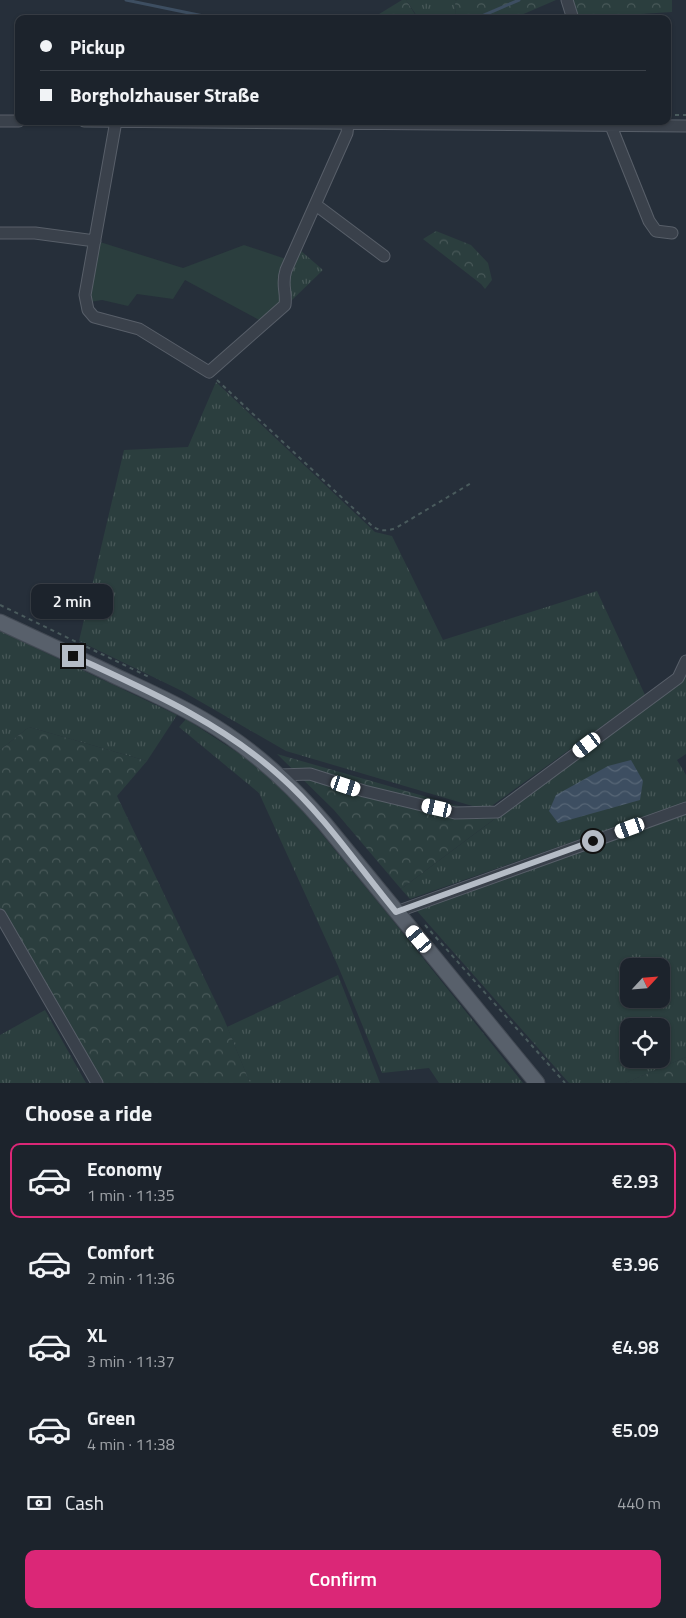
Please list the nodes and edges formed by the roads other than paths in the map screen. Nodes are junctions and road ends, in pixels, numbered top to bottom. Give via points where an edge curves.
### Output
1 (567, 0) edge
2 (572, 15) edge
3 (0, 121) edge
4 (15, 121) edge
5 (115, 125) edge
6 (348, 125) edge
7 (611, 125) edge
8 (661, 125) edge
9 (686, 126) edge
10 (316, 205) junction
11 (0, 233) edge
12 (672, 233) dead end
13 (95, 241) junction
14 (384, 256) dead end
15 (0, 622) edge
16 (686, 661) edge
17 (280, 775) junction
18 (686, 808) edge
19 (396, 912) junction
20 (0, 915) edge
21 (96, 1083) edge
22 (537, 1083) edge

1 - 2 street
3 - 4 street
5 - 13 street
6 - 10 street
7 - 12 street via 648,221 656,230
8 - 9 street
10 - 13 street via 283,280 285,305 209,372 139,329 94,317 88,310 85,295
10 - 14 street
11 - 13 street via 35,233
15 - 17 main road via 203,719
16 - 17 street via 678,678 497,812 455,813 310,774
17 - 19 main road via 326,824
18 - 19 street
19 - 22 main road
20 - 21 street

